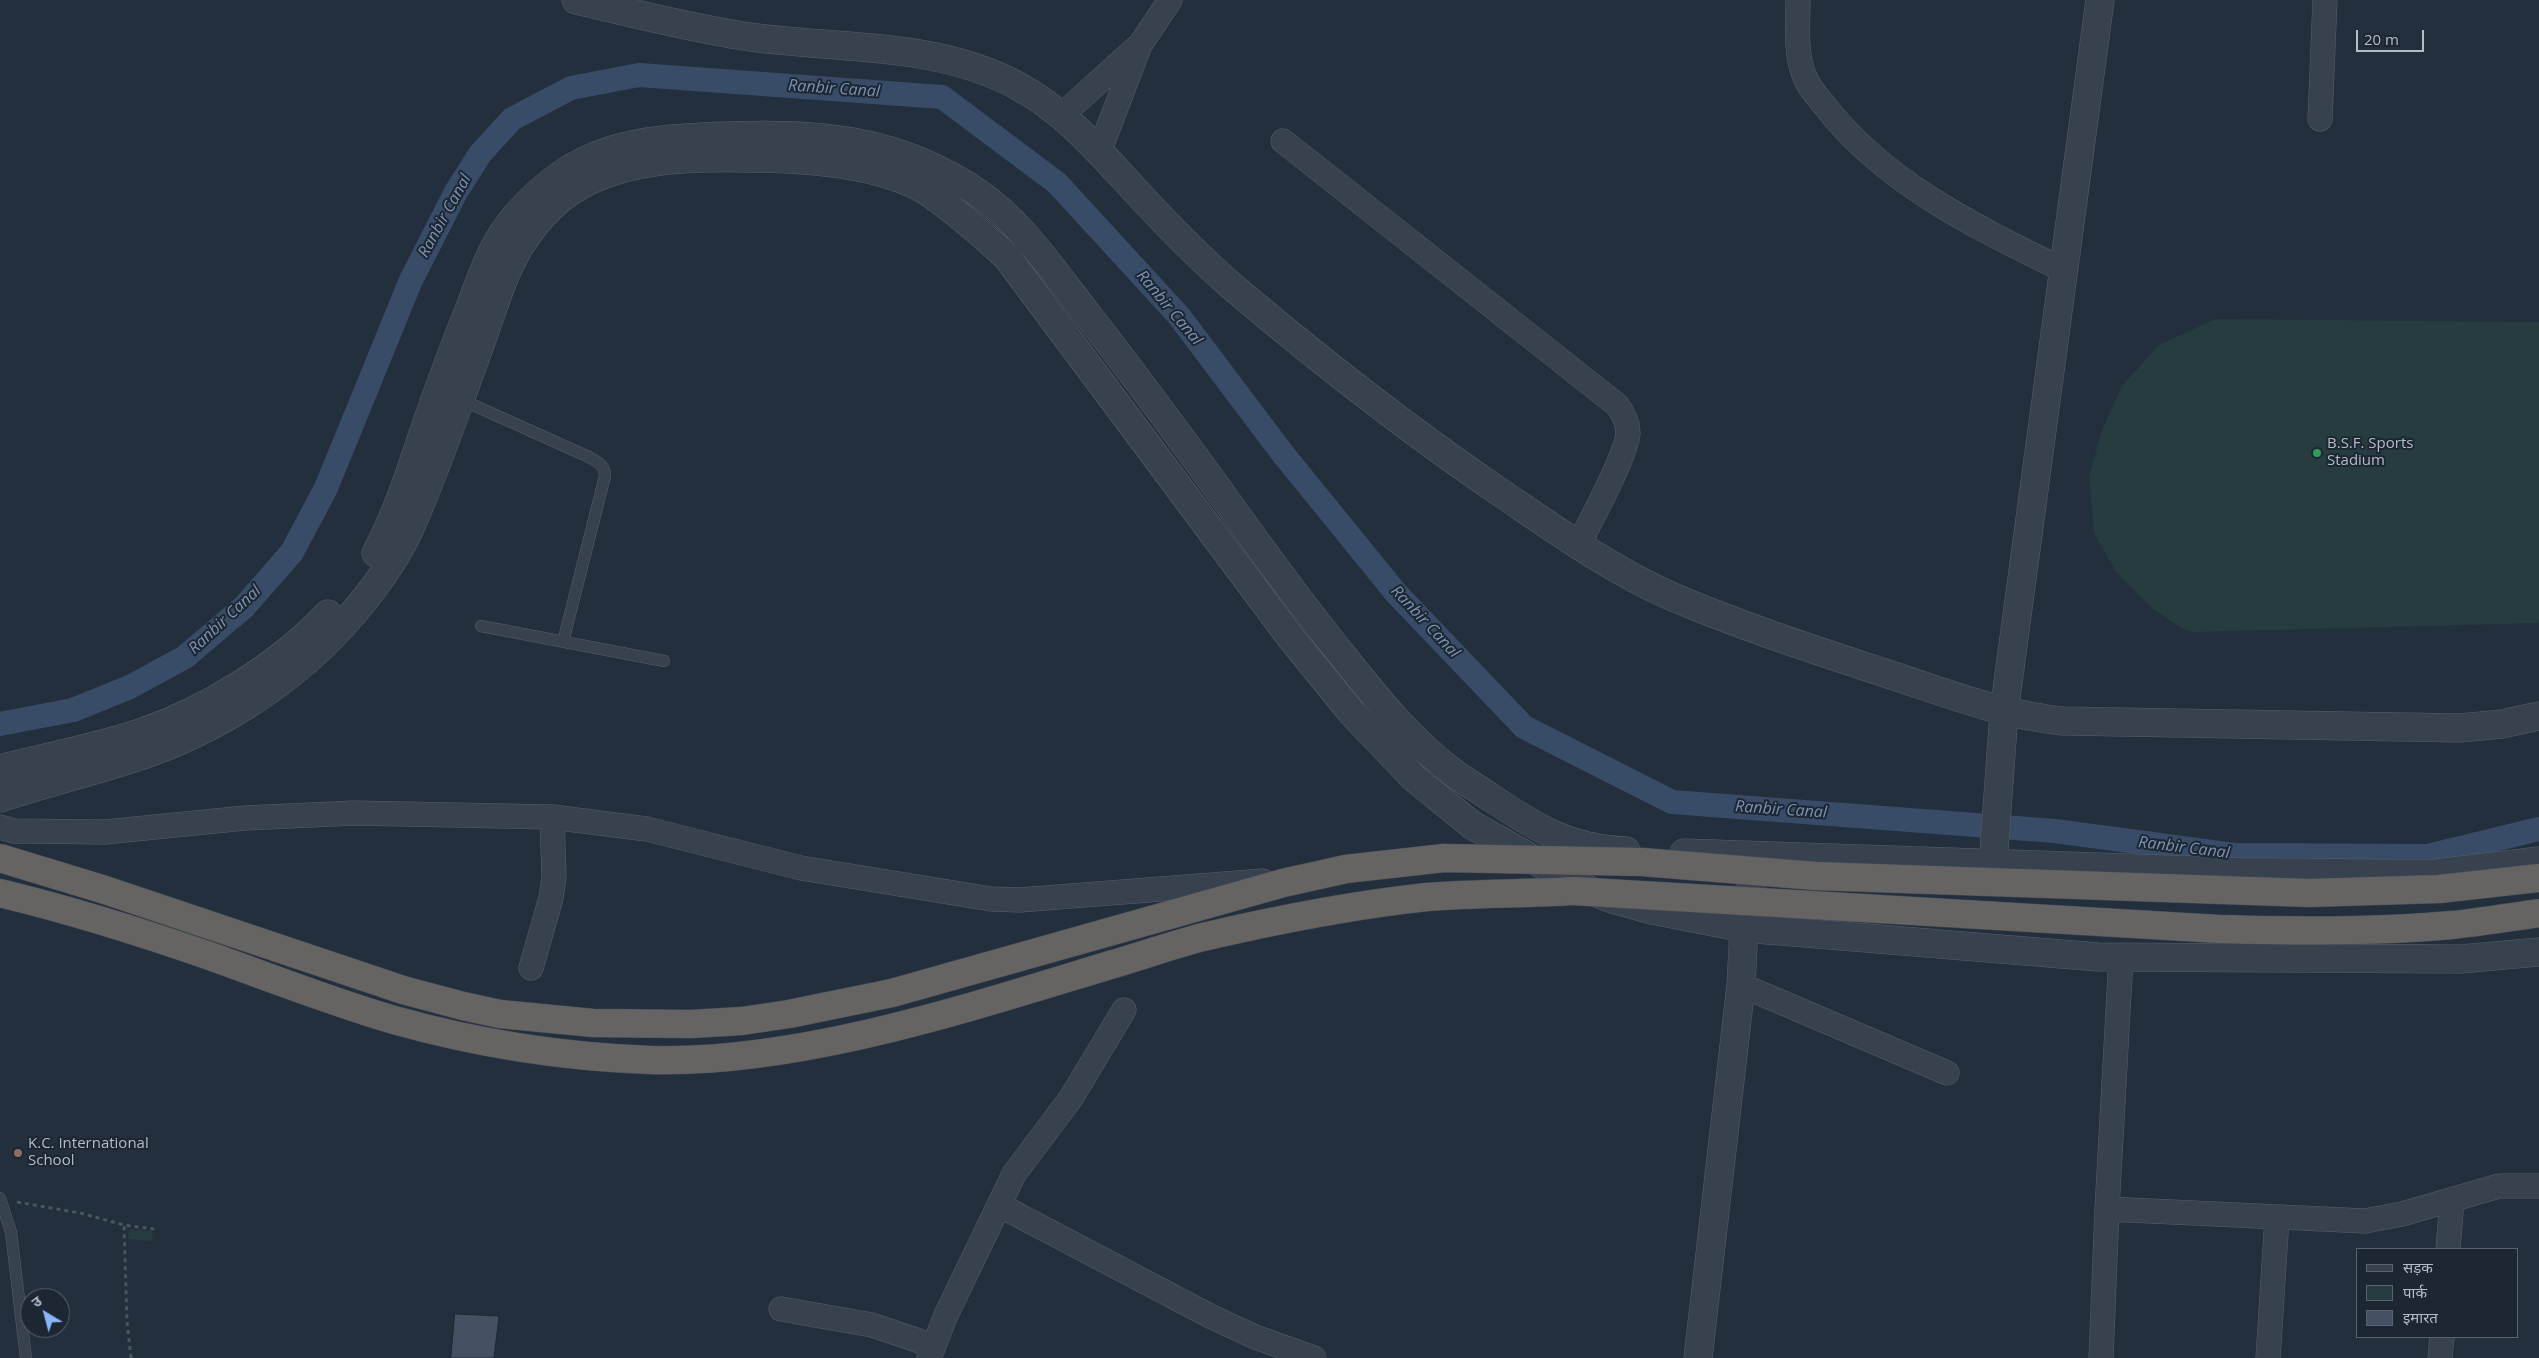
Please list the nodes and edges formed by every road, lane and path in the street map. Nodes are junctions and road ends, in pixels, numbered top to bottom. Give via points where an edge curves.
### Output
1 (576, 0) edge
2 (1170, 0) edge
3 (1798, 0) edge
4 (2100, 0) edge
5 (2325, 0) edge
6 (1140, 46) junction
7 (1062, 115) junction
8 (2320, 119) dead end
9 (1283, 141) dead end
10 (1099, 152) junction
11 (2063, 270) junction
12 (460, 399) junction
13 (1578, 546) junction
14 (481, 626) dead end
15 (563, 642) junction
16 (664, 661) dead end
17 (2004, 712) junction
18 (2539, 716) edge
19 (0, 769) edge
20 (0, 798) edge
21 (552, 817) junction
22 (0, 827) edge
23 (1610, 850) junction
24 (1519, 852) junction
25 (1756, 856) junction
26 (0, 858) edge
27 (1994, 860) junction
28 (2539, 861) edge
29 (2539, 878) edge
30 (0, 894) edge
31 (2539, 913) edge
32 (1744, 928) junction
33 (2539, 952) edge
34 (2121, 957) junction
35 (531, 968) dead end
36 (1741, 984) junction
37 (1124, 1010) dead end
38 (1947, 1073) dead end
39 (2539, 1186) edge
40 (0, 1199) edge
41 (2452, 1201) junction
42 (999, 1205) junction
43 (2107, 1209) junction
44 (2277, 1217) junction
45 (124, 1226) junction
46 (154, 1229) dead end
47 (2448, 1248) edge
48 (781, 1309) dead end
49 (2442, 1338) edge
50 (932, 1352) edge
51 (26, 1358) edge
52 (131, 1358) edge
53 (1314, 1358) edge
54 (1698, 1358) edge
55 (2102, 1358) edge
56 (2268, 1358) edge
57 (2440, 1358) edge

1 - 7 street via 746,36 902,50 958,62 1016,85
2 - 6 street
3 - 11 street via 1800,64 1811,88 1837,122 1859,144 1937,203 1983,231
4 - 11 street
5 - 8 street
6 - 7 street
6 - 10 street
7 - 10 street
9 - 13 street via 1622,411 1627,424 1626,446
10 - 13 street via 1183,242 1236,290 1429,444
11 - 17 street
12 - 15 lane via 591,458 605,469
12 - 20 street via 413,522 381,578 342,626 306,661 231,714 189,736 138,757
12 - 24 street via 519,248 555,205 587,182 633,166 717,157 774,158 862,168 892,176 926,191 1007,257 1291,638 1352,713 1413,777 1444,803 1472,825
13 - 17 street via 1672,596 1823,653
14 - 15 lane
15 - 16 lane
17 - 18 street via 2063,721 2460,728
17 - 27 street
19 - 23 street via 139,733 199,708 270,663 324,619 355,584 396,513 492,251 517,214 561,175 588,157 638,143 776,134 853,140 880,148 946,174 991,202 1037,251 1106,339 1264,554 1382,706 1453,772 1508,809 1543,830 1581,846
21 - 22 street via 336,814 245,818 105,832 14,831
21 - 24 street via 647,829 801,868 957,894 1020,900 1284,879
21 - 35 street via 554,877
23 - 24 street
23 - 25 street
24 - 32 street via 1586,889 1612,899
25 - 27 street
25 - 32 street
26 - 29 highway, bridge via 403,990 463,1006 500,1014 645,1024 742,1021 883,994 1283,883 1346,869 1444,858 1642,862 1816,876 2002,884 2309,892 2439,889
27 - 28 street via 2431,874
30 - 31 highway, bridge via 110,923 393,1020 457,1036 521,1046 580,1055 652,1060 721,1058 788,1049 879,1030 1201,938 1356,906 1428,897 1573,891 2209,929 2301,931 2452,925
32 - 34 street
32 - 36 street
33 - 34 street via 2461,959
34 - 43 street
36 - 38 street
36 - 54 street
37 - 42 street via 1071,1098 1020,1163
39 - 41 street via 2499,1186
40 - 45 path via 80,1213
40 - 51 lane via 10,1232
41 - 44 street via 2365,1221
41 - 47 street
42 - 50 street via 946,1314
42 - 53 street via 1210,1316 1255,1337
43 - 44 street
43 - 55 street
44 - 56 street
45 - 46 path
45 - 52 path
48 - 50 street via 872,1325
49 - 57 street

